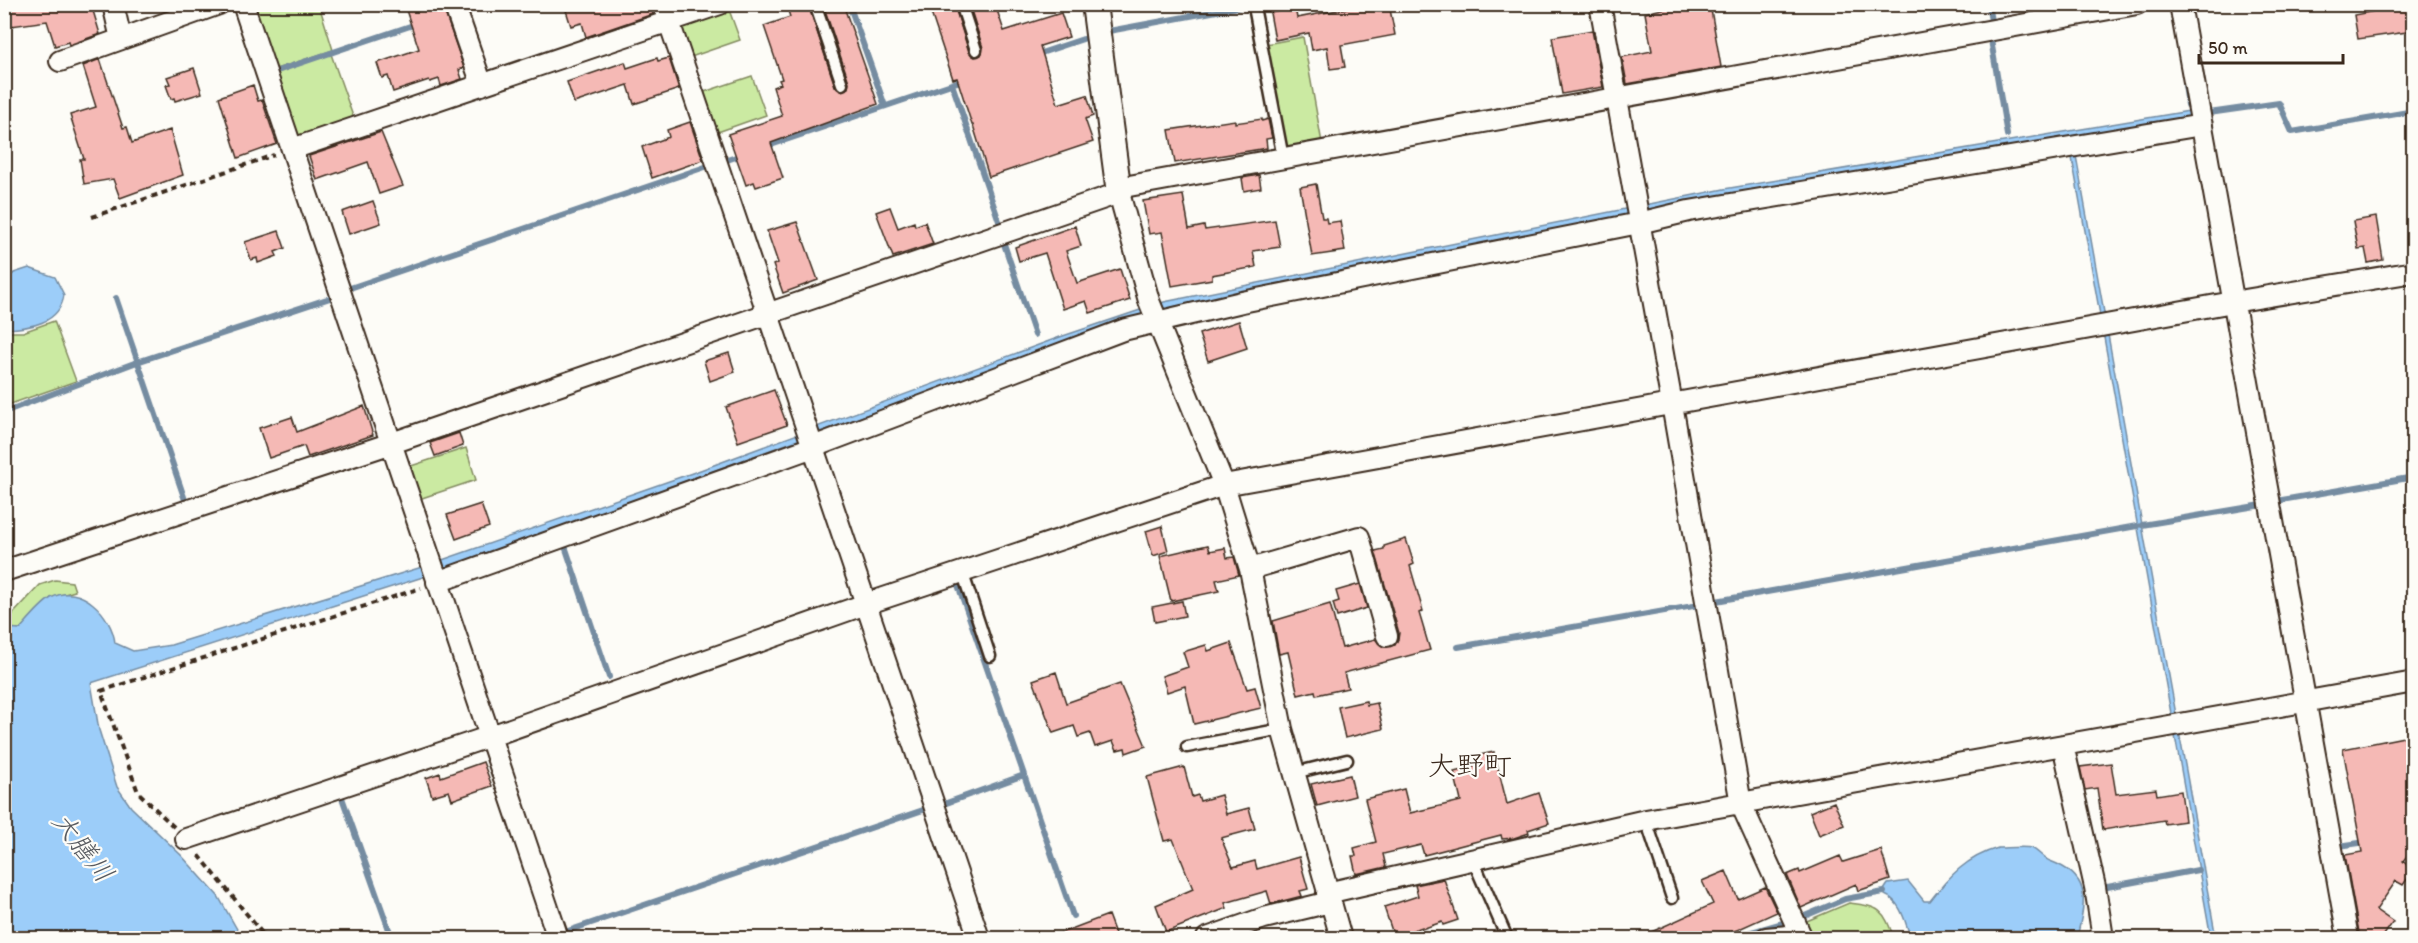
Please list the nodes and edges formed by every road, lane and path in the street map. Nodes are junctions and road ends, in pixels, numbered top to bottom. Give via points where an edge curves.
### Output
1 (113, 4) edge
2 (219, 4) edge
3 (243, 4) edge
4 (454, 4) edge
5 (720, 4) edge
6 (815, 4) edge
7 (961, 4) edge
8 (1094, 4) edge
9 (1600, 4) edge
10 (2137, 4) edge
11 (2180, 4) edge
12 (1255, 12) dead end
13 (666, 13) edge
14 (122, 39) junction
15 (976, 50) dead end
16 (60, 61) dead end
17 (842, 84) dead end
18 (482, 85) junction
19 (1618, 98) junction
20 (2200, 118) junction
21 (292, 148) junction
22 (1283, 158) junction
23 (1119, 190) junction
24 (1638, 215) junction
25 (92, 217) dead end
26 (2414, 272) edge
27 (2233, 302) junction
28 (766, 313) junction
29 (1154, 315) junction
30 (1672, 404) junction
31 (811, 439) junction
32 (392, 443) junction
33 (1224, 485) junction
34 (1251, 569) junction
35 (4, 571) edge
36 (434, 573) junction
37 (963, 573) junction
38 (866, 604) junction
39 (1387, 636) dead end
40 (990, 656) dead end
41 (2414, 682) edge
42 (2304, 702) junction
43 (1282, 729) junction
44 (488, 737) junction
45 (2063, 745) junction
46 (1187, 747) dead end
47 (1347, 760) dead end
48 (1294, 773) junction
49 (1741, 804) junction
50 (1646, 820) junction
51 (186, 839) junction
52 (1473, 860) junction
53 (1328, 898) junction
54 (1672, 898) dead end
55 (1801, 937) edge
56 (266, 939) edge
57 (558, 939) edge
58 (980, 939) edge
59 (1207, 939) edge
60 (1341, 939) edge
61 (1507, 939) edge
62 (1766, 939) edge
63 (2103, 939) edge
64 (2348, 939) edge

1 - 14 street
2 - 14 street
3 - 21 street
4 - 18 street
5 - 13 street
6 - 17 lane
7 - 15 lane
8 - 23 street
9 - 19 street
10 - 19 street
11 - 20 street
12 - 22 lane
13 - 18 street
13 - 28 street
14 - 16 street
18 - 21 street
19 - 22 street
19 - 24 street
20 - 24 street via 2072,147 1689,211
20 - 27 street
21 - 25 path
21 - 32 street
22 - 23 street
23 - 28 street
23 - 29 street
24 - 29 street via 1242,302
24 - 30 street
26 - 27 street
27 - 30 street
27 - 42 street
28 - 31 street
28 - 32 street
29 - 31 street via 1123,330
29 - 33 street
30 - 33 street
30 - 49 street
31 - 36 street
31 - 38 street
32 - 35 street
32 - 36 street
33 - 34 street
33 - 37 street
34 - 39 street via 1359,537
34 - 43 street
36 - 44 street
36 - 51 path via 101,691 138,792
37 - 38 street
37 - 40 lane
38 - 44 street
38 - 58 street
41 - 42 street
42 - 45 street
42 - 64 street
43 - 46 lane
43 - 48 street
44 - 51 street
44 - 57 street
45 - 49 street
45 - 63 street
47 - 48 lane
48 - 53 street
49 - 50 street
49 - 55 street
50 - 52 street
50 - 54 lane
51 - 56 path
52 - 53 street
52 - 61 lane
53 - 59 street
53 - 60 street
55 - 62 street

